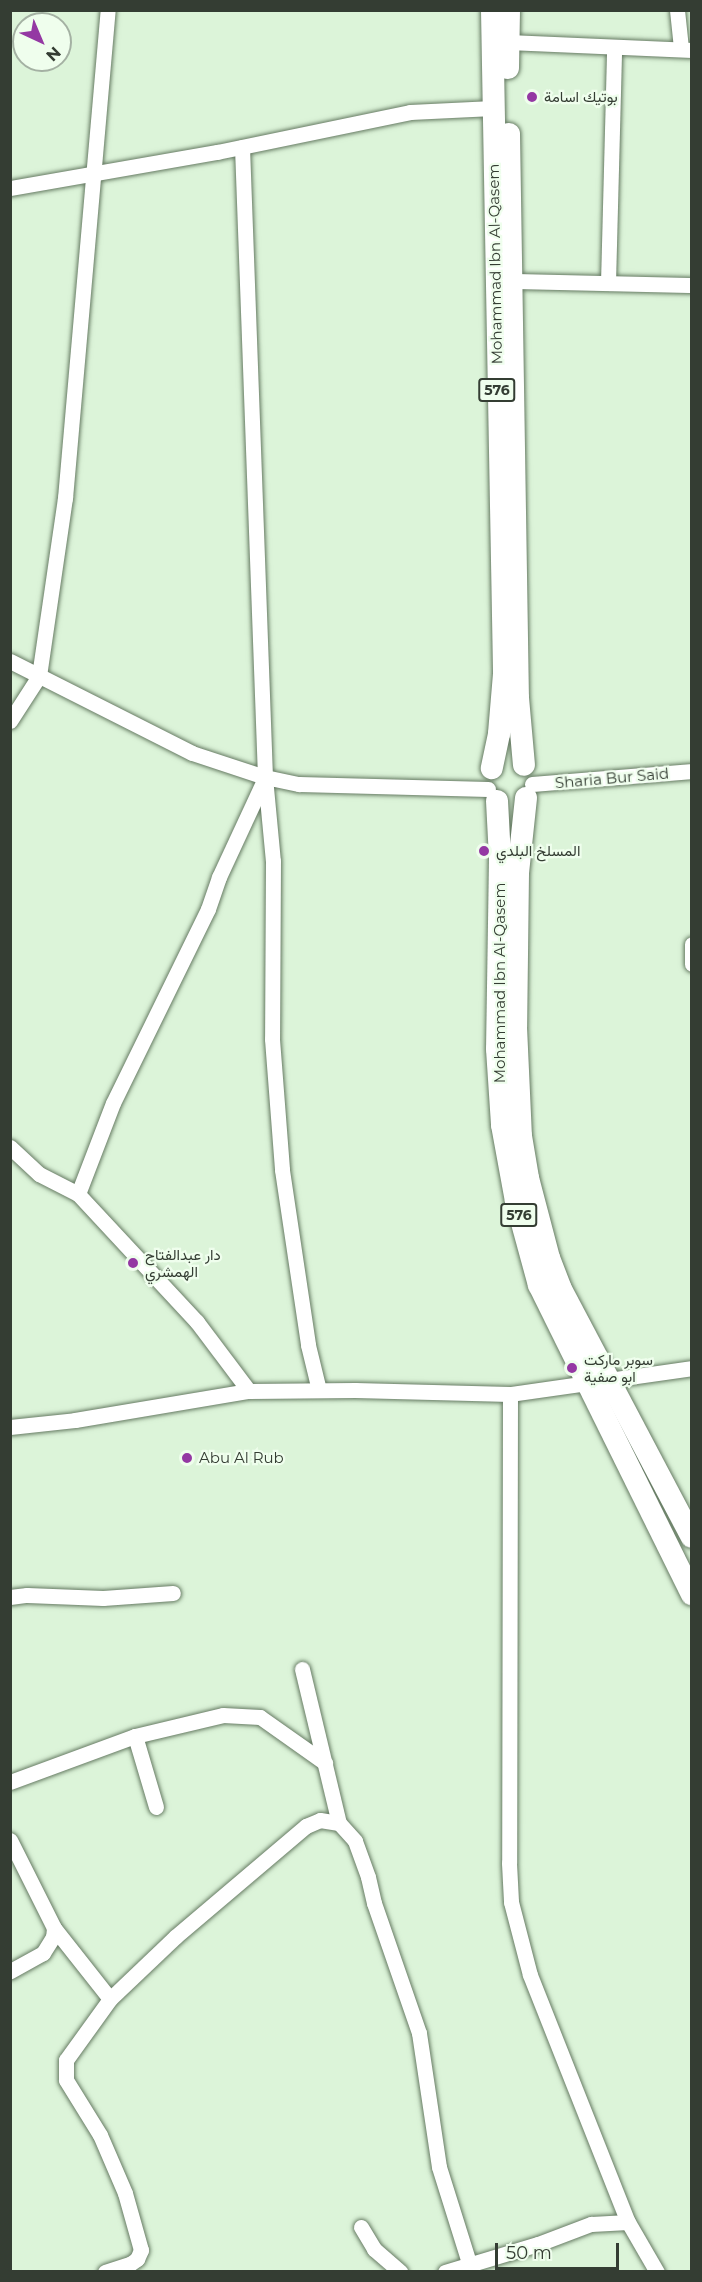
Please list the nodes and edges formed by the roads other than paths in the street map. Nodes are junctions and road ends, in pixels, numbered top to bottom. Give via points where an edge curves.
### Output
1 (108, 10) edge
2 (492, 10) edge
3 (509, 10) edge
4 (677, 10) edge
5 (508, 42) junction
6 (614, 47) junction
7 (686, 49) edge
8 (493, 108) junction
9 (242, 147) junction
10 (93, 173) junction
11 (10, 188) edge
12 (512, 281) junction
13 (608, 283) junction
14 (692, 285) edge
15 (10, 661) edge
16 (39, 676) junction
17 (10, 721) edge
18 (692, 771) edge
19 (265, 777) junction
20 (527, 782) junction
21 (492, 786) junction
22 (692, 944) edge
23 (692, 964) edge
24 (10, 1147) edge
25 (78, 1194) junction
26 (692, 1368) edge
27 (610, 1380) junction
28 (587, 1383) junction
29 (319, 1390) junction
30 (249, 1391) junction
31 (510, 1394) junction
32 (12, 1423) edge
33 (692, 1537) edge
34 (173, 1593) dead end
35 (692, 1593) edge
36 (10, 1597) edge
37 (302, 1669) dead end
38 (135, 1736) junction
39 (325, 1763) junction
40 (10, 1782) edge
41 (156, 1807) dead end
42 (339, 1823) junction
43 (10, 1840) edge
44 (54, 1928) junction
45 (10, 1971) edge
46 (110, 1999) junction
47 (628, 2222) junction
48 (361, 2227) dead end
49 (471, 2268) edge
50 (105, 2271) edge
51 (400, 2271) edge
52 (446, 2271) edge
53 (657, 2271) edge

1 - 10 street
2 - 8 main road, Mohammad Ibn Al-Qasem / 576
3 - 5 main road, Mohammad Ibn Al-Qasem
4 - 7 street
5 - 6 street
5 - 12 main road, Mohammad Ibn Al-Qasem
6 - 7 street
6 - 13 street
8 - 9 street via 410,112
8 - 21 main road, Mohammad Ibn Al-Qasem / 576 via 504,674
9 - 10 street
9 - 19 street
10 - 11 street
10 - 16 street via 65,498
12 - 13 street
12 - 20 main road, Mohammad Ibn Al-Qasem via 518,698
13 - 14 street
15 - 16 street
16 - 17 street
16 - 19 street via 192,753
18 - 20 street, Sharia Bur Said
19 - 21 street via 299,784
19 - 25 street via 208,909 113,1103
19 - 29 street via 273,861 272,1039 281,1158 299,1288
20 - 21 main road via 512,805
20 - 21 main road via 518,761 504,760
20 - 27 main road, Mohammad Ibn Al-Qasem / 576 via 516,940 521,1136 549,1258 561,1289
21 - 28 main road, Mohammad Ibn Al-Qasem / 576 via 500,859 497,1049 502,1125 516,1201 539,1285
22 - 23 street
24 - 25 street via 39,1174
25 - 30 street via 197,1322
26 - 27 street
27 - 28 street
27 - 33 main road, Mohammad Ibn Al-Qasem / 576
28 - 31 street
28 - 35 main road, Mohammad Ibn Al-Qasem / 576
29 - 30 street
29 - 31 street
30 - 32 street via 75,1420
31 - 47 street via 511,1902 530,1975
34 - 36 street via 103,1598
37 - 39 street
38 - 39 street via 223,1714 260,1717
38 - 40 street
38 - 41 street
39 - 42 street
42 - 46 street via 320,1820 306,1826 175,1936
42 - 49 street via 355,1841 419,2033 439,2167
43 - 44 street
44 - 45 street via 43,1953
44 - 46 street
46 - 50 street via 66,2060 64,2070 125,2193 141,2250 130,2264
47 - 49 street via 591,2224
47 - 53 street
48 - 51 street via 374,2249
49 - 52 street

